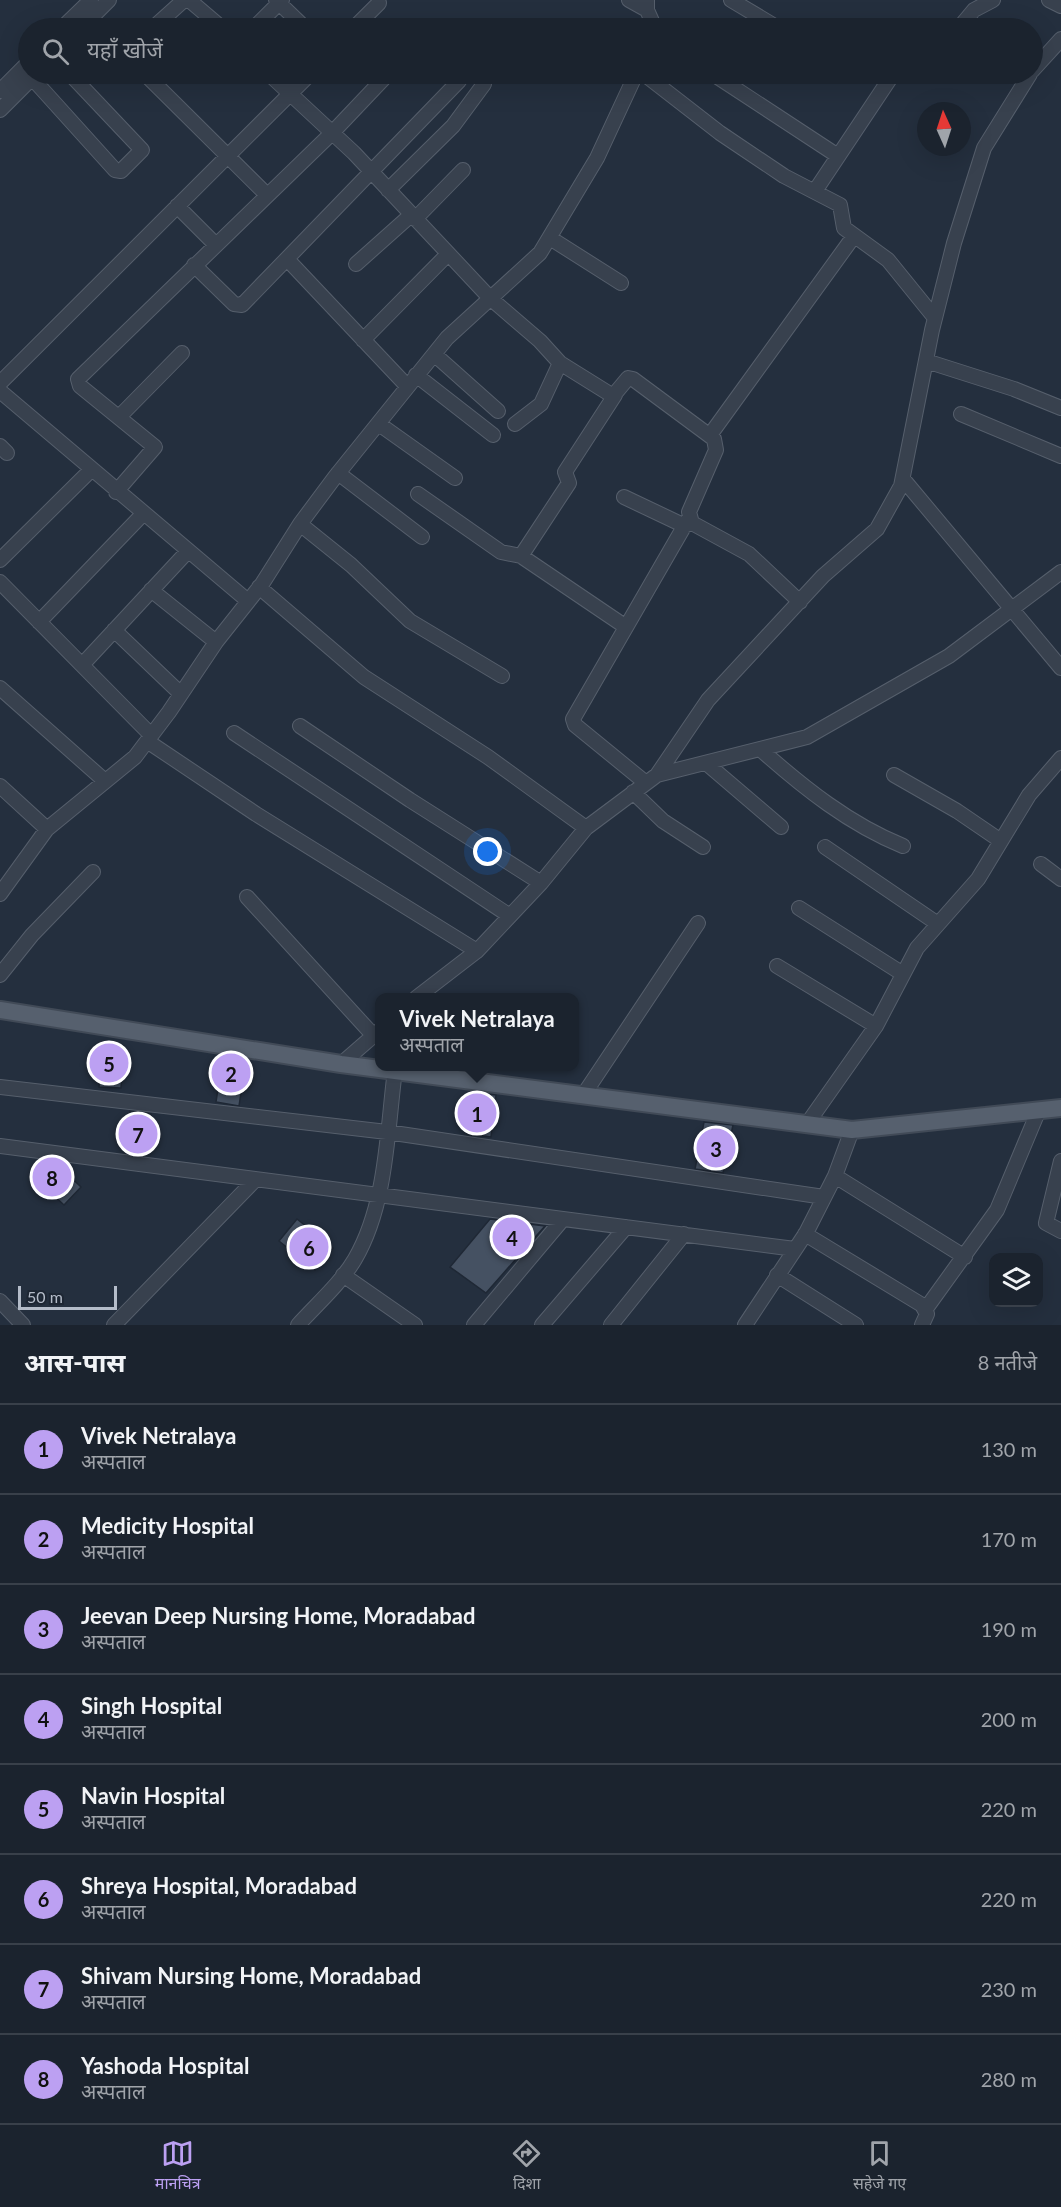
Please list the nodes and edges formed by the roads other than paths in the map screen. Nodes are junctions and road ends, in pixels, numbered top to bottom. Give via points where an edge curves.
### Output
1 (184, 0) edge
2 (189, 0) edge
3 (629, 0) edge
4 (731, 0) edge
5 (993, 0) edge
6 (1049, 0) edge
7 (279, 1) edge
8 (95, 2) edge
9 (379, 3) dead end
10 (647, 5) edge
11 (1061, 6) edge
12 (75, 18) edge
13 (86, 18) edge
14 (164, 18) edge
15 (210, 18) edge
16 (263, 18) edge
17 (295, 18) edge
18 (364, 18) edge
19 (761, 18) edge
20 (967, 18) edge
21 (1061, 39) edge
22 (1043, 59) edge
23 (18, 73) edge
24 (26, 84) edge
25 (41, 84) edge
26 (79, 84) edge
27 (155, 84) edge
28 (280, 84) edge
29 (299, 84) edge
30 (379, 84) edge
31 (456, 84) edge
32 (484, 84) dead end
33 (631, 84) edge
34 (657, 84) edge
35 (728, 84) edge
36 (886, 84) edge
37 (1024, 84) edge
38 (0, 91) edge
39 (290, 93) junction
40 (0, 110) edge
41 (332, 133) junction
42 (228, 155) junction
43 (838, 156) junction
44 (464, 170) dead end
45 (372, 173) junction
46 (388, 190) junction
47 (815, 191) junction
48 (267, 195) junction
49 (177, 206) junction
50 (413, 217) junction
51 (854, 236) junction
52 (550, 238) junction
53 (216, 244) junction
54 (448, 254) junction
55 (286, 259) junction
56 (356, 264) dead end
57 (194, 265) junction
58 (621, 283) dead end
59 (490, 298) junction
60 (935, 318) junction
61 (363, 340) junction
62 (182, 353) dead end
63 (434, 354) junction
64 (926, 361) junction
65 (560, 363) junction
66 (412, 381) junction
67 (0, 383) edge
68 (0, 391) edge
69 (615, 395) junction
70 (1061, 408) edge
71 (498, 411) dead end
72 (961, 414) dead end
73 (119, 417) junction
74 (379, 424) junction
75 (514, 424) dead end
76 (493, 435) dead end
77 (710, 435) junction
78 (1061, 456) edge
79 (90, 470) junction
80 (338, 473) junction
81 (455, 478) dead end
82 (903, 479) junction
83 (117, 492) junction
84 (418, 494) dead end
85 (624, 497) dead end
86 (143, 514) junction
87 (687, 522) junction
88 (300, 524) junction
89 (422, 537) dead end
90 (188, 551) junction
91 (521, 556) junction
92 (0, 560) edge
93 (1061, 572) edge
94 (0, 582) edge
95 (259, 587) junction
96 (152, 590) junction
97 (248, 601) junction
98 (800, 602) junction
99 (1012, 609) junction
100 (39, 621) junction
101 (626, 627) junction
102 (114, 630) junction
103 (216, 642) junction
104 (82, 665) junction
105 (1061, 668) edge
106 (502, 676) dead end
107 (0, 688) edge
108 (181, 694) junction
109 (300, 726) dead end
110 (234, 734) dead end
111 (149, 738) junction
112 (760, 749) junction
113 (1061, 758) edge
114 (706, 763) junction
115 (894, 775) dead end
116 (651, 779) junction
117 (105, 781) junction
118 (0, 786) edge
119 (633, 792) junction
120 (781, 827) dead end
121 (586, 828) junction
122 (47, 829) junction
123 (1001, 841) junction
124 (903, 846) dead end
125 (703, 847) dead end
126 (825, 847) dead end
127 (1041, 864) dead end
128 (93, 872) dead end
129 (1061, 879) edge
130 (541, 882) junction
131 (0, 894) edge
132 (247, 897) dead end
133 (799, 908) dead end
134 (510, 916) junction
135 (698, 923) dead end
136 (938, 924) junction
137 (477, 951) junction
138 (777, 966) dead end
139 (903, 974) junction
140 (0, 975) edge
141 (422, 993) edge
142 (0, 1010) edge
143 (876, 1026) junction
144 (375, 1031) edge
145 (375, 1033) edge
146 (341, 1064) junction
147 (375, 1068) edge
148 (395, 1071) edge
149 (403, 1071) edge
150 (0, 1087) edge
151 (584, 1094) junction
152 (1061, 1108) edge
153 (1038, 1112) junction
154 (807, 1124) junction
155 (852, 1130) junction
156 (387, 1132) junction
157 (0, 1146) edge
158 (1061, 1161) edge
159 (835, 1176) junction
160 (256, 1179) junction
161 (379, 1194) junction
162 (824, 1197) junction
163 (563, 1218) junction
164 (626, 1227) junction
165 (1061, 1231) edge
166 (684, 1234) junction
167 (805, 1234) junction
168 (795, 1249) junction
169 (965, 1257) junction
170 (343, 1275) junction
171 (777, 1275) junction
172 (0, 1301) edge
173 (928, 1320) edge
174 (751, 1323) edge
175 (23, 1325) edge
176 (114, 1325) edge
177 (298, 1325) edge
178 (415, 1325) edge
179 (474, 1325) edge
180 (542, 1325) edge
181 (611, 1325) edge
182 (856, 1325) edge

1 - 14 street
2 - 15 street
3 - 10 street
4 - 19 street
5 - 20 street
6 - 11 street
7 - 16 street
7 - 17 street
8 - 12 street
8 - 13 street
9 - 18 street
21 - 22 street
23 - 38 street
24 - 40 street
25 - 26 street via 115,170 121,171 142,150
27 - 42 street
28 - 39 street
29 - 39 street
30 - 41 street
31 - 45 street
32 - 46 street via 453,126
33 - 52 street via 597,158
34 - 47 street via 720,133 784,176
35 - 43 street
36 - 43 street
37 - 60 street via 984,148
39 - 41 street
39 - 42 street
41 - 45 street
41 - 48 street
42 - 48 street
42 - 49 street
43 - 47 street
44 - 50 street
45 - 46 street
45 - 55 street
46 - 50 street
47 - 51 street via 840,205 844,228
48 - 53 street
49 - 53 street
49 - 67 street
50 - 54 street
50 - 56 street
51 - 60 street via 888,260
51 - 77 street
52 - 58 street
52 - 59 street via 540,253
53 - 57 street
54 - 59 street
54 - 61 street
55 - 57 street via 238,306
55 - 61 street
57 - 73 street via 78,379 80,386
59 - 63 street
59 - 65 street
60 - 64 street
61 - 66 street
62 - 73 street
63 - 66 street
63 - 71 street
64 - 70 street
64 - 82 street
65 - 69 street via 609,395
65 - 75 street via 541,404
66 - 74 street
66 - 76 street
68 - 79 street
69 - 77 street via 628,378 633,379
69 - 91 street via 565,472 569,483
72 - 78 street
73 - 83 street via 156,447
74 - 80 street
74 - 81 street
77 - 87 street via 717,444 716,450
79 - 83 street
79 - 92 street
80 - 88 street
80 - 89 street
82 - 98 street via 877,530 823,576
82 - 99 street
83 - 86 street
84 - 91 street via 501,552
85 - 87 street
86 - 90 street
86 - 100 street
87 - 98 street via 749,554
87 - 101 street
88 - 95 street
88 - 106 street via 410,621
90 - 96 street
90 - 97 street
91 - 101 street
93 - 99 street
94 - 100 street
95 - 97 street
95 - 121 street via 364,676 488,757
96 - 102 street
96 - 103 street
97 - 103 street
98 - 116 street via 708,700
99 - 105 street
99 - 112 street via 949,656 867,704 807,737
100 - 104 street
101 - 116 street via 573,718 575,725
102 - 104 street
102 - 108 street
103 - 108 street
104 - 111 street
107 - 117 street
108 - 111 street
109 - 130 street
110 - 134 street
111 - 117 street via 135,757
111 - 137 street via 256,814
112 - 114 street
112 - 124 street via 815,797
113 - 123 street via 1029,795
114 - 116 street
114 - 120 street
115 - 123 street
116 - 119 street
117 - 122 street
118 - 122 street
119 - 121 street
119 - 125 street via 663,821
121 - 130 street
122 - 131 street
123 - 136 street via 978,879
126 - 136 street
127 - 129 street
128 - 140 street via 32,935
130 - 134 street
132 - 144 street
133 - 139 street
134 - 137 street
135 - 151 street
136 - 139 street via 917,948
137 - 141 street
138 - 143 street
139 - 143 street
142 - 146 main road
143 - 154 street
145 - 146 street
146 - 147 main road
148 - 156 street
149 - 151 main road
150 - 156 street
151 - 154 main road
152 - 153 main road
153 - 155 main road
153 - 169 street via 997,1210
154 - 155 main road
155 - 159 street
156 - 161 street
156 - 162 street
157 - 160 street
158 - 165 street via 1046,1223
159 - 162 street
159 - 169 street
160 - 161 street
160 - 176 street
161 - 163 street
161 - 170 street via 364,1240
162 - 167 street
163 - 164 street
163 - 179 street
164 - 166 street
164 - 180 street
166 - 168 street
166 - 181 street
167 - 168 street
167 - 173 street via 922,1305
168 - 171 street
169 - 173 street
170 - 177 street
170 - 178 street
171 - 174 street
171 - 182 street
172 - 175 street

